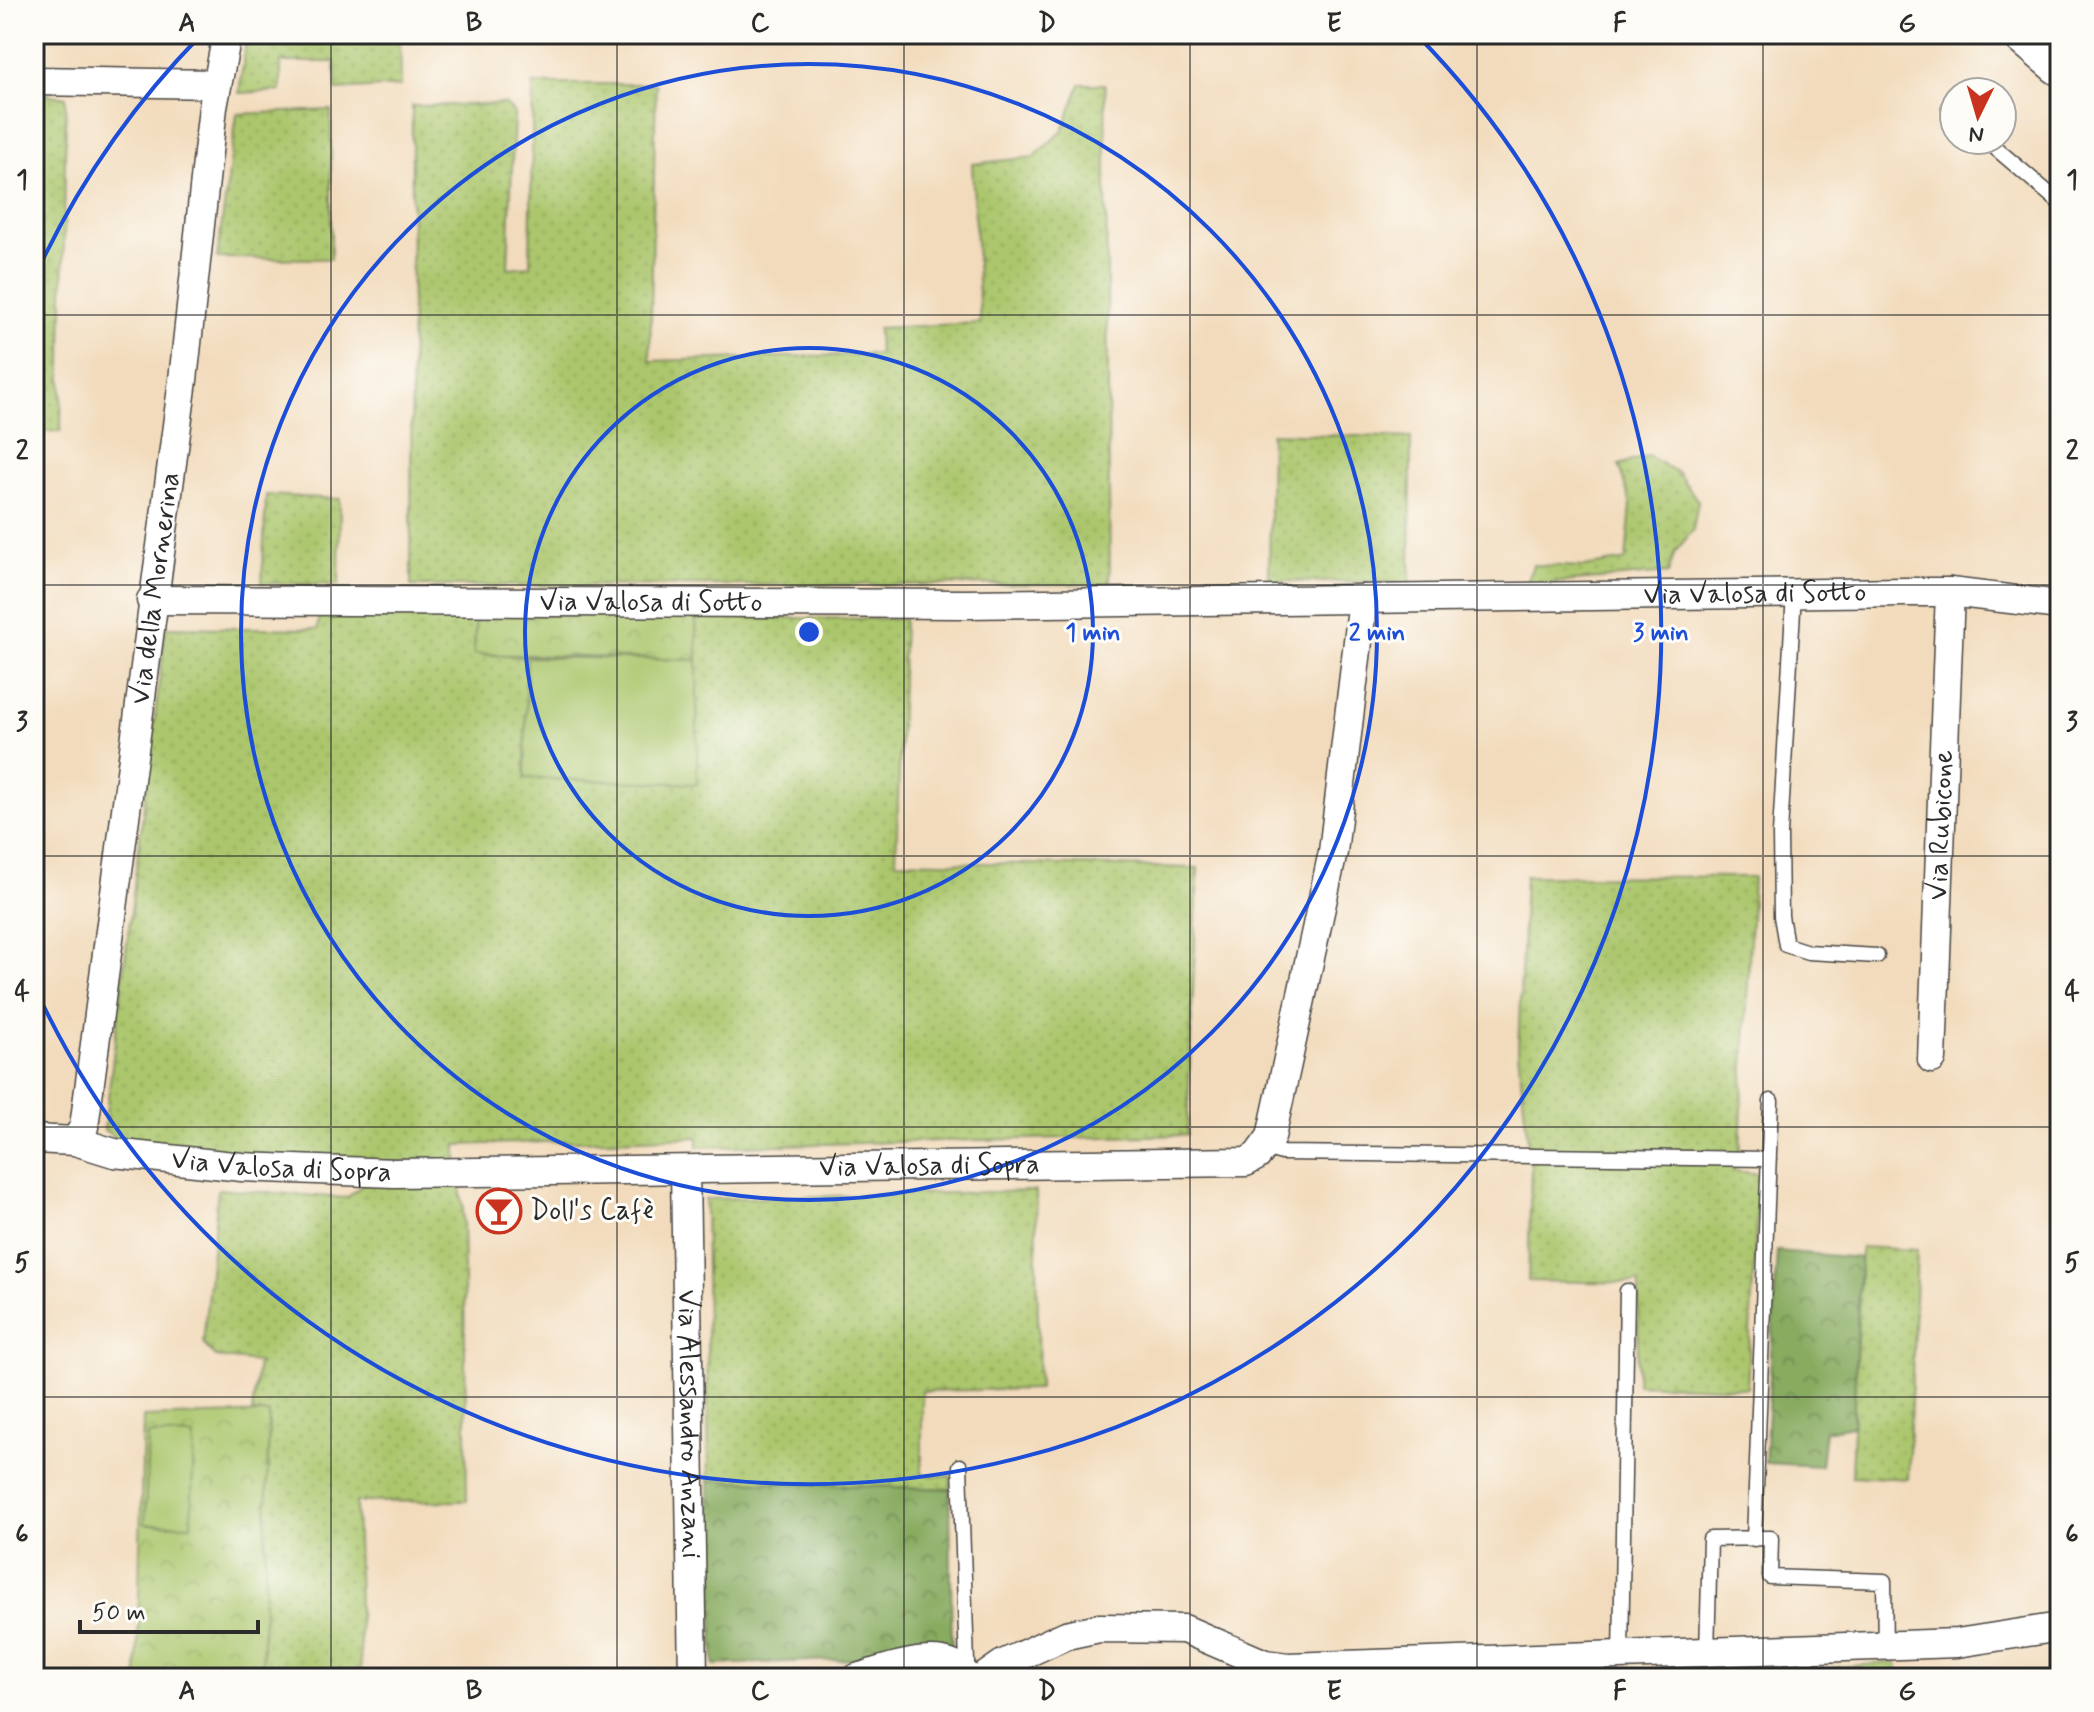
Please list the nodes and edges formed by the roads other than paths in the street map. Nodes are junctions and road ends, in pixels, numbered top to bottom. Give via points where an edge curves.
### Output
1 (227, 34) edge
2 (2026, 34) edge
3 (2060, 63) edge
4 (38, 81) edge
5 (216, 84) junction
6 (2005, 156) edge
7 (2060, 203) edge
8 (1950, 592) junction
9 (1794, 593) junction
10 (1363, 599) junction
11 (151, 600) junction
12 (2060, 605) edge
13 (1877, 956) dead end
14 (1932, 1059) dead end
15 (1771, 1101) dead end
16 (34, 1139) edge
17 (75, 1141) junction
18 (1265, 1148) junction
19 (1769, 1159) junction
20 (685, 1170) junction
21 (1627, 1291) dead end
22 (960, 1466) dead end
23 (1754, 1539) junction
24 (2060, 1627) edge
25 (1885, 1647) junction
26 (1707, 1654) junction
27 (1621, 1657) junction
28 (976, 1667) edge
29 (1508, 1669) edge
30 (693, 1678) edge
31 (857, 1678) edge
32 (916, 1678) edge

1 - 5 street, Via della Mornerina
2 - 3 highway
4 - 5 street
5 - 11 street, Via della Mornerina via 183,380
6 - 7 lane
8 - 9 street, Via Valosa di Sotto
8 - 12 street, Via Valosa di Sotto
8 - 14 street, Via Rubicone
9 - 10 street, Via Valosa di Sotto
9 - 13 lane via 1780,834 1786,945 1808,952
10 - 11 street, Via Valosa di Sotto via 965,604
10 - 18 street via 1333,852
11 - 17 street, Via della Mornerina via 84,1127
15 - 19 lane
16 - 17 street, Via Valosa di Sopra
17 - 20 street, Via Valosa di Sopra via 114,1153 242,1167 394,1173
18 - 19 lane via 1282,1153
18 - 20 street, Via Valosa di Sopra via 1236,1164
19 - 23 lane
20 - 30 street, Via Alessandro Anzani
21 - 27 lane
22 - 28 lane
23 - 25 lane via 1771,1538 1770,1577 1884,1581
23 - 26 lane via 1710,1539
24 - 25 street via 1957,1643
25 - 26 street
26 - 27 street
27 - 29 street
28 - 29 street via 1079,1631 1165,1627 1184,1629 1277,1667
28 - 31 street via 900,1665
28 - 32 street via 926,1667

